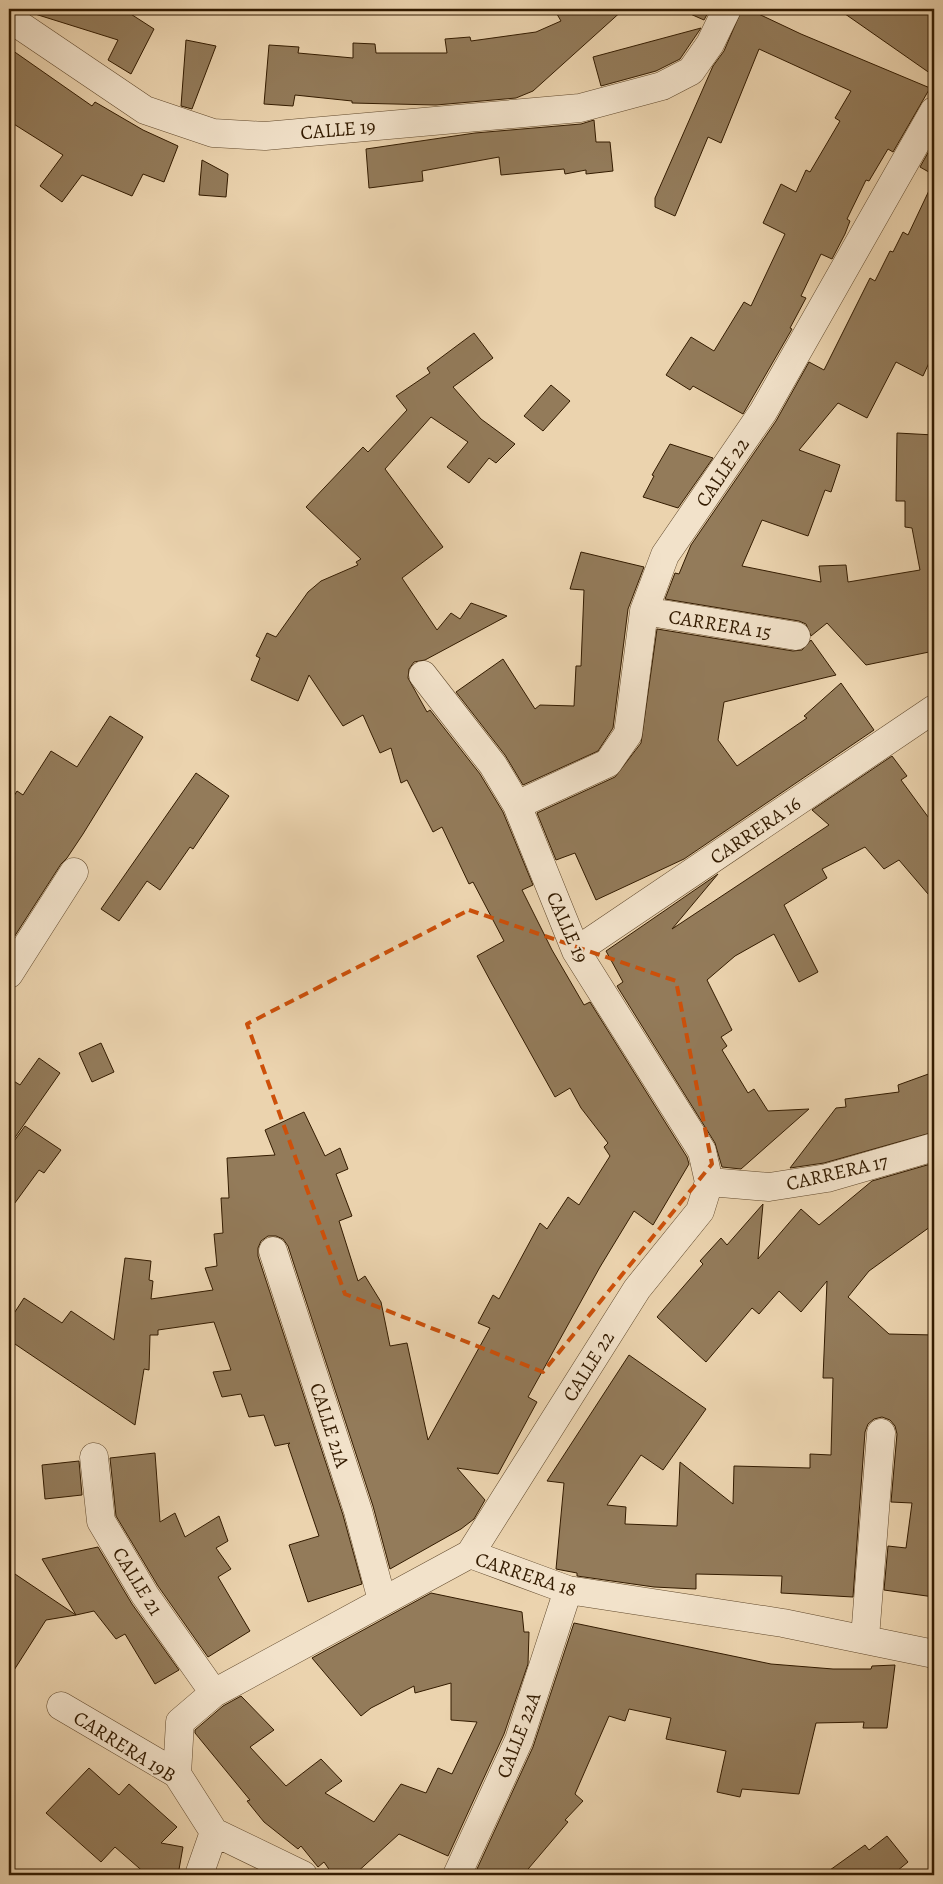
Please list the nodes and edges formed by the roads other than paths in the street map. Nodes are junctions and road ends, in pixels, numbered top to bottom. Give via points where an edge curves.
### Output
1 (727, 9) edge
2 (9, 18) edge
3 (933, 116) edge
4 (644, 611) junction
5 (796, 636) dead end
6 (423, 675) dead end
7 (934, 709) edge
8 (517, 805) junction
9 (74, 872) dead end
10 (576, 951) junction
11 (9, 974) edge
12 (934, 1147) edge
13 (709, 1182) junction
14 (272, 1251) dead end
15 (880, 1433) dead end
16 (94, 1457) dead end
17 (470, 1554) junction
18 (568, 1590) junction
19 (382, 1600) junction
20 (865, 1638) junction
21 (934, 1654) edge
22 (214, 1694) junction
23 (61, 1706) dead end
24 (176, 1774) junction
25 (214, 1832) junction
26 (199, 1875) edge
27 (303, 1875) edge
28 (456, 1875) edge

1 - 2 street, CALLE 19 via 710,44 691,71 662,86 580,108 265,136 213,133 145,110
3 - 4 street, CALLE 22 via 763,412 665,555
4 - 5 street, CARRERA 15
4 - 8 street, CALLE 22 via 628,734 608,763
6 - 8 street, CALLE 19 via 493,765
7 - 10 street, CARRERA 16
8 - 10 street, CALLE 19
9 - 11 street
10 - 13 street, CALLE 19 via 702,1150
12 - 13 street, CARRERA 17 via 827,1178 769,1187
13 - 17 street, CALLE 22 via 700,1211 637,1289
14 - 19 street, CALLE 21A via 358,1511
15 - 20 street
16 - 22 street, CALLE 21 via 101,1521 145,1595
17 - 18 street, CARRERA 18
17 - 19 street, CARRERA 18
18 - 20 street, CARRERA 18
18 - 28 street, CALLE 22A via 519,1740
19 - 22 street, CARRERA 18
20 - 21 street, CARRERA 18
22 - 24 street, CARRERA 18 via 180,1722
23 - 24 street, CARRERA 19B
24 - 25 street, CARRERA 19B
25 - 26 street
25 - 27 street

